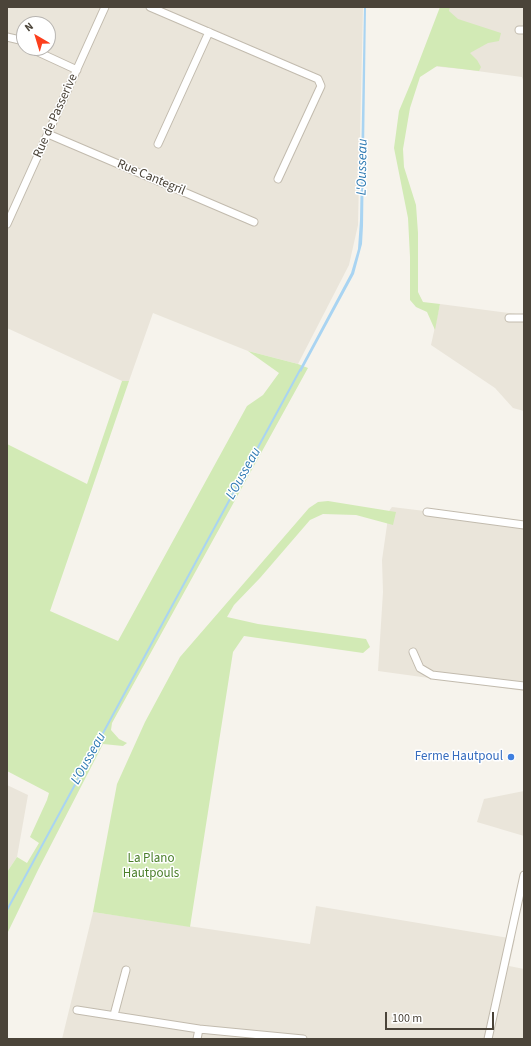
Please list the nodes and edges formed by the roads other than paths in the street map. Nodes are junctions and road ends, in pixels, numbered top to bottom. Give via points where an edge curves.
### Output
1 (105, 7) edge
2 (150, 7) edge
3 (209, 32) junction
4 (47, 56) edge
5 (77, 70) junction
6 (48, 134) junction
7 (158, 144) dead end
8 (278, 179) dead end
9 (254, 222) dead end
10 (7, 224) edge
11 (509, 318) dead end
12 (524, 318) edge
13 (427, 512) dead end
14 (524, 525) edge
15 (413, 652) dead end
16 (524, 686) edge
17 (524, 875) edge
18 (126, 970) dead end
19 (77, 1010) dead end
20 (114, 1015) junction
21 (199, 1029) junction
22 (197, 1039) edge
23 (304, 1039) edge
24 (488, 1039) edge

1 - 5 street, Rue de Passerive
2 - 3 street
3 - 7 street
3 - 8 street via 318,79 321,86
4 - 5 street
5 - 6 street, Rue de Passerive
6 - 9 street, Rue Cantegril
6 - 10 street, Rue de Passerive
11 - 12 street
13 - 14 street
15 - 16 street via 420,668 432,675
17 - 24 street
18 - 20 street
19 - 20 street
20 - 21 street
21 - 22 street
21 - 23 street

